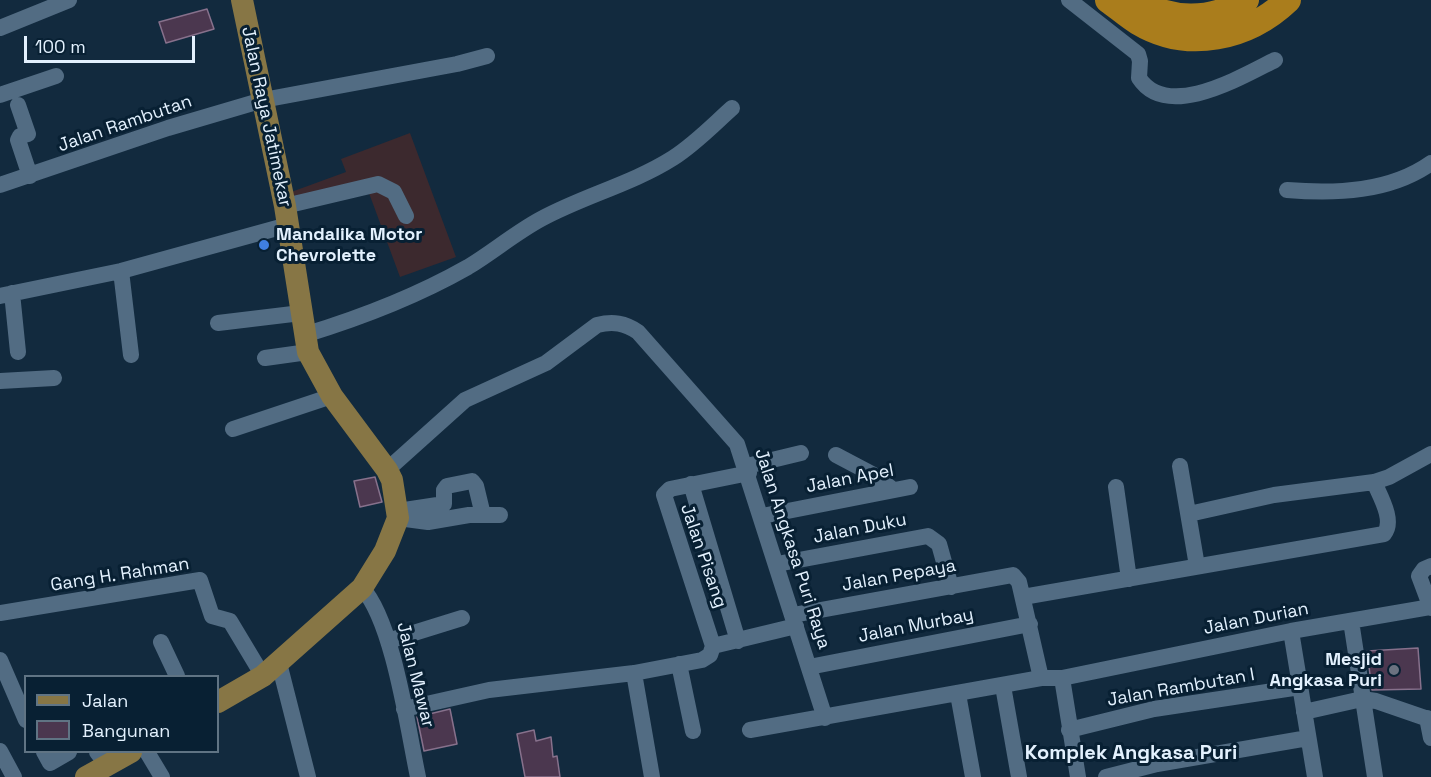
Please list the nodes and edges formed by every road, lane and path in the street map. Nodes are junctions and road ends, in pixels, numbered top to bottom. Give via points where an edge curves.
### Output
1 (69, 0) edge
2 (242, 0) edge
3 (1069, 0) edge
4 (1108, 0) edge
5 (1135, 0) edge
6 (1246, 0) edge
7 (1288, 0) edge
8 (0, 28) edge
9 (487, 56) dead end
10 (1275, 60) dead end
11 (56, 76) dead end
12 (0, 95) edge
13 (263, 100) junction
14 (18, 105) dead end
15 (732, 108) dead end
16 (1431, 163) edge
17 (30, 176) junction
18 (0, 185) edge
19 (1287, 190) dead end
20 (286, 215) junction
21 (406, 216) dead end
22 (121, 271) junction
23 (6, 294) edge
24 (218, 323) dead end
25 (304, 333) junction
26 (18, 352) dead end
27 (131, 355) dead end
28 (266, 358) dead end
29 (54, 378) dead end
30 (0, 381) edge
31 (332, 396) junction
32 (232, 429) dead end
33 (801, 453) dead end
34 (1431, 454) edge
35 (836, 455) dead end
36 (1180, 466) dead end
37 (748, 469) junction
38 (387, 470) junction
39 (1374, 482) junction
40 (691, 484) junction
41 (910, 487) dead end
42 (1116, 487) dead end
43 (891, 489) junction
44 (1189, 514) junction
45 (398, 515) junction
46 (762, 516) junction
47 (777, 564) junction
48 (1197, 566) junction
49 (1431, 566) edge
50 (1129, 579) junction
51 (951, 587) junction
52 (362, 588) junction
53 (1023, 597) junction
54 (1431, 608) edge
55 (0, 613) edge
56 (462, 618) dead end
57 (795, 621) junction
58 (1351, 621) junction
59 (1030, 624) junction
60 (1291, 631) junction
61 (388, 641) junction
62 (738, 641) junction
63 (161, 642) dead end
64 (713, 646) junction
65 (0, 660) edge
66 (679, 664) junction
67 (809, 667) junction
68 (271, 669) junction
69 (634, 673) junction
70 (177, 675) edge
71 (1041, 678) junction
72 (1062, 678) junction
73 (1003, 686) junction
74 (1300, 687) junction
75 (958, 694) junction
76 (1362, 699) junction
77 (219, 701) edge
78 (404, 709) junction
79 (1304, 712) junction
80 (24, 715) edge
81 (825, 718) junction
82 (1429, 719) edge
83 (750, 730) dead end
84 (1069, 730) junction
85 (693, 731) dead end
86 (1308, 738) junction
87 (1431, 738) edge
88 (0, 751) edge
89 (45, 753) edge
90 (67, 753) edge
91 (126, 753) edge
92 (148, 753) edge
93 (102, 758) edge
94 (14, 777) edge
95 (86, 777) edge
96 (162, 777) edge
97 (308, 777) edge
98 (418, 777) edge
99 (652, 777) edge
100 (974, 777) edge
101 (1018, 777) edge
102 (1078, 777) edge
103 (1106, 777) edge
104 (1315, 777) edge
105 (1374, 777) edge

1 - 8 street
2 - 13 main road, Jalan Raya Jatimekar
3 - 10 street via 1138,54 1139,78 1159,94 1175,98 1207,90
4 - 7 highway via 1155,30 1206,39 1254,26
5 - 6 highway via 1158,12 1195,17 1224,11
9 - 13 street, Jalan Rambutan
11 - 12 street
13 - 17 street, Jalan Rambutan
13 - 20 main road, Jalan Raya Jatimekar
14 - 17 street via 28,134 18,140
15 - 25 street via 691,146 648,172 555,212 436,283 349,320
16 - 19 street via 1416,174 1375,186 1322,193
17 - 18 street, Jalan Rambutan
20 - 21 street via 378,184 394,192
20 - 22 street
20 - 25 main road, Jalan Raya Jatimekar
22 - 23 street
22 - 27 street
23 - 26 street
24 - 25 street
25 - 28 street
25 - 31 main road, Jalan Raya Jatimekar
29 - 30 street
31 - 32 street
31 - 38 main road, Jalan Raya Jatimekar
33 - 37 street, Jalan Pisang
34 - 39 street
35 - 43 street
36 - 44 street
37 - 38 street, Jalan Angkasa Puri Raya via 722,423 638,332 629,325 607,323 587,332 546,363 465,400
37 - 40 street, Jalan Pisang
37 - 46 street, Jalan Angkasa Puri Raya
38 - 45 main road, Jalan Raya Jatimekar
39 - 44 street via 1274,495
39 - 48 street via 1388,519 1384,534
40 - 62 street
40 - 64 street, Jalan Pisang via 670,489 664,501
41 - 43 street, Jalan Apel
42 - 50 street
43 - 46 street, Jalan Apel
44 - 48 street
45 - 45 street via 428,522 492,515 472,481 447,486 444,504
45 - 52 main road via 385,551
46 - 47 street, Jalan Angkasa Puri Raya
47 - 51 street, Jalan Duku via 928,536 939,544
47 - 57 street, Jalan Angkasa Puri Raya
48 - 50 street
49 - 54 street, Jalan Durian via 1419,576
50 - 53 street
51 - 53 street, Jalan Pepaya via 1013,575
51 - 57 street, Jalan Pepaya
52 - 61 street, Jalan Mawar via 380,614
52 - 68 main road
53 - 59 street
54 - 58 street, Jalan Durian
55 - 68 street, Gang H. Rahman via 200,580 213,616 230,621
56 - 61 street
57 - 62 street, Jalan Pepaya
57 - 67 street, Jalan Angkasa Puri Raya
58 - 60 street, Jalan Durian
58 - 76 street
59 - 67 street, Jalan Murbay
59 - 71 street
60 - 72 street, Jalan Durian
60 - 74 street
61 - 78 street, Jalan Mawar
62 - 64 street, Jalan Pepaya
63 - 70 street
64 - 66 street via 710,655 702,660
65 - 80 street
66 - 69 street
66 - 85 street
67 - 81 street, Jalan Angkasa Puri Raya
68 - 77 main road
68 - 97 street
69 - 78 street via 489,690
69 - 99 street
71 - 72 street, Jalan Durian
71 - 73 street, Jalan Durian
72 - 84 street
73 - 75 street, Jalan Durian
73 - 101 street
74 - 79 street
74 - 84 street, Jalan Rambutan I via 1154,709
75 - 81 street, Jalan Durian
75 - 100 street
76 - 79 street
76 - 82 street
76 - 105 street
78 - 98 street, Jalan Mawar
79 - 86 street
81 - 83 street, Jalan Durian
82 - 87 street
84 - 102 street
86 - 103 street via 1157,764
86 - 104 street
88 - 94 street
89 - 90 street via 50,763
91 - 93 main road
92 - 96 street
93 - 95 main road

